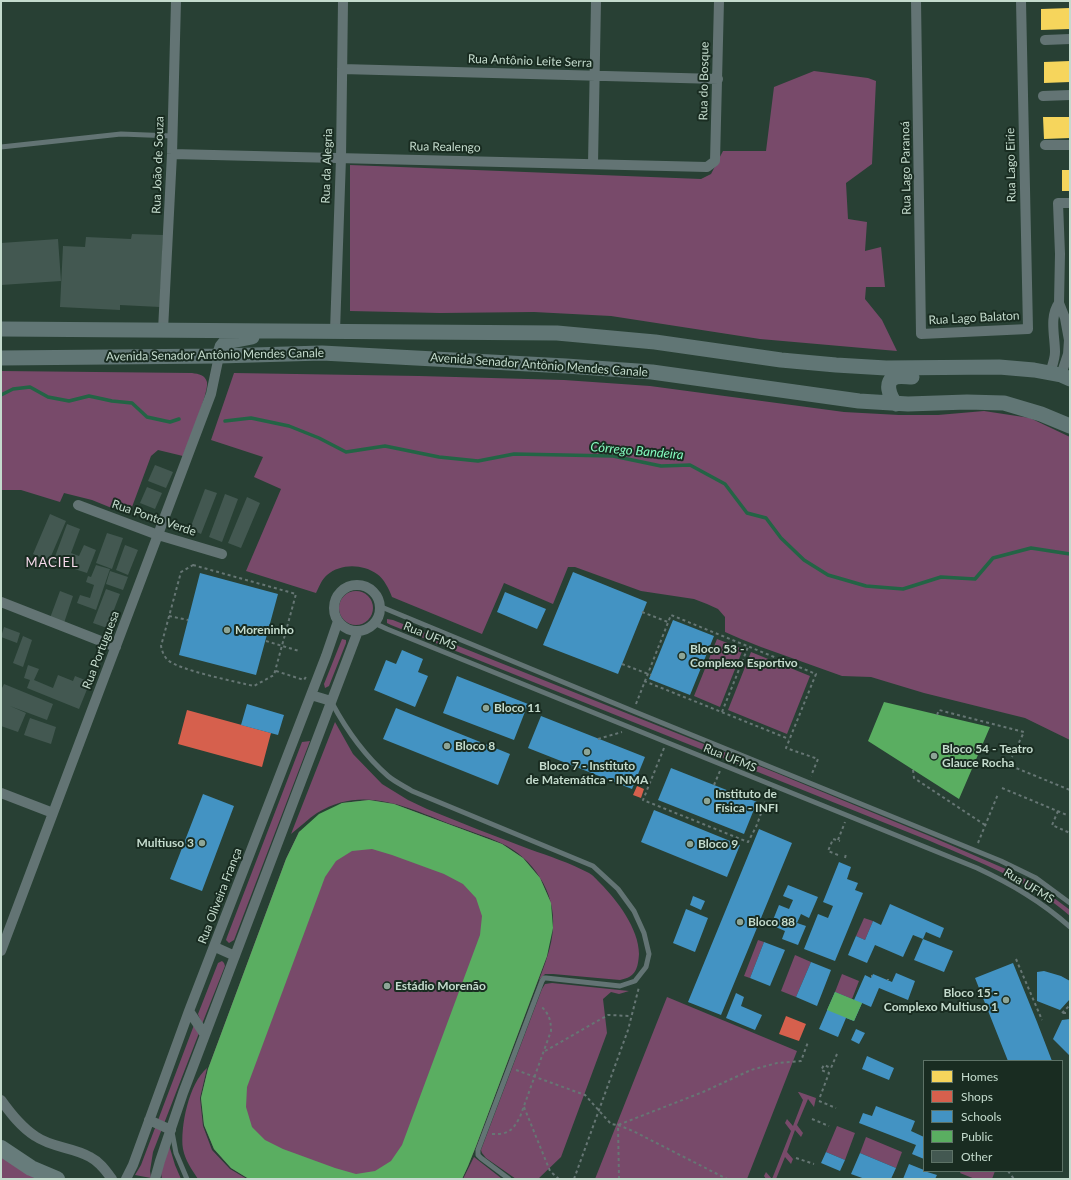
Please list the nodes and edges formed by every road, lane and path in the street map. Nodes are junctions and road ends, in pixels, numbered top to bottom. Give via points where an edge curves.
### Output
1 (176, 1) edge
2 (343, 1) edge
3 (596, 1) edge
4 (719, 1) edge
5 (916, 1) edge
6 (1021, 1) edge
7 (1070, 39) edge
8 (1045, 40) dead end
9 (342, 69) junction
10 (594, 76) junction
11 (718, 79) junction
12 (1070, 95) edge
13 (1043, 96) dead end
14 (173, 136) junction
15 (1070, 145) edge
16 (1045, 146) dead end
17 (1, 147) edge
18 (172, 154) junction
19 (341, 158) junction
20 (716, 161) joint
21 (593, 164) junction
22 (1070, 203) edge
23 (1065, 254) edge
24 (1059, 303) junction
25 (1, 329) edge
26 (1028, 329) joint
27 (163, 330) junction
28 (272, 331) junction
29 (335, 331) junction
30 (921, 334) joint
31 (322, 353) junction
32 (219, 356) junction
33 (1, 358) edge
34 (937, 368) junction
35 (1060, 376) edge
36 (896, 404) junction
37 (1070, 426) edge
38 (78, 505) dead end
39 (158, 535) junction
40 (222, 554) dead end
41 (1, 602) edge
42 (379, 606) junction
43 (642, 612) dead end
44 (169, 616) junction
45 (188, 620) dead end
46 (338, 621) junction
47 (668, 622) junction
48 (374, 623) junction
49 (358, 631) junction
50 (266, 641) dead end
51 (282, 645) junction
52 (748, 646) junction
53 (116, 647) junction
54 (299, 651) dead end
55 (622, 664) dead end
56 (275, 671) junction
57 (320, 674) junction
58 (647, 674) junction
59 (651, 675) dead end
60 (644, 681) junction
61 (312, 695) junction
62 (331, 701) junction
63 (635, 705) dead end
64 (722, 712) junction
65 (937, 715) dead end
66 (625, 732) dead end
67 (598, 739) dead end
68 (789, 739) junction
69 (666, 742) junction
70 (1012, 757) dead end
71 (722, 765) junction
72 (1011, 766) dead end
73 (913, 770) dead end
74 (809, 782) junction
75 (714, 785) dead end
76 (771, 785) junction
77 (1002, 788) dead end
78 (1070, 790) edge
79 (1, 793) edge
80 (998, 794) dead end
81 (1058, 811) junction
82 (53, 813) junction
83 (1067, 814) dead end
84 (846, 821) dead end
85 (985, 825) junction
86 (1070, 833) edge
87 (978, 844) dead end
88 (846, 854) dead end
89 (838, 855) dead end
90 (845, 858) dead end
91 (1070, 903) edge
92 (1070, 927) edge
93 (215, 947) junction
94 (1, 951) edge
95 (235, 956) junction
96 (1016, 959) dead end
97 (646, 967) junction
98 (535, 1004) dead end
99 (1070, 1005) edge
100 (189, 1011) junction
101 (1070, 1013) edge
102 (631, 1016) junction
103 (1042, 1020) dead end
104 (205, 1035) junction
105 (808, 1042) dead end
106 (544, 1052) junction
107 (837, 1054) dead end
108 (513, 1069) dead end
109 (535, 1077) junction
110 (820, 1097) dead end
111 (1, 1100) edge
112 (819, 1101) dead end
113 (524, 1105) junction
114 (836, 1108) dead end
115 (599, 1110) junction
116 (812, 1119) dead end
117 (150, 1120) junction
118 (618, 1125) junction
119 (829, 1126) dead end
120 (171, 1130) junction
121 (491, 1134) dead end
122 (1, 1148) edge
123 (796, 1158) dead end
124 (814, 1164) dead end
125 (58, 1179) edge
126 (112, 1179) edge
127 (126, 1179) edge
128 (155, 1179) edge
129 (186, 1179) edge
130 (509, 1179) edge
131 (560, 1179) edge
132 (574, 1179) edge
133 (619, 1179) edge
134 (727, 1179) edge

1 - 14 street, Rua João de Souza
2 - 9 street, Rua da Alegria
3 - 10 street
4 - 11 street, Rua do Bosque
5 - 30 street, Rua Lago Paranoá
6 - 26 street, Rua Lago Eirie
7 - 8 street
9 - 10 street, Rua Antônio Leite Serra
9 - 19 street, Rua da Alegria
10 - 11 street, Rua Antônio Leite Serra
10 - 21 street
11 - 20 street, Rua do Bosque
12 - 13 street
14 - 17 lane via 121,134
14 - 18 street, Rua João de Souza
15 - 16 street
18 - 19 street, Rua Realengo
18 - 27 street, Rua João de Souza
19 - 21 street, Rua Realengo
19 - 29 street, Rua da Alegria
20 - 21 street, Rua Realengo via 707,167
22 - 23 street via 1058,204
23 - 24 street
24 - 35 street via 1054,317 1055,354
24 - 35 street via 1069,340 1068,354
25 - 27 main road, Avenida Senador Antônio Mendes Canale
26 - 30 street, Rua Lago Balaton
27 - 28 main road, Avenida Senador Antônio Mendes Canale
28 - 29 main road, Avenida Senador Antônio Mendes Canale
28 - 32 main road via 226,342
29 - 31 main road via 335,344
29 - 34 main road, Avenida Senador Antônio Mendes Canale via 557,333 655,342 781,360 886,368
31 - 32 main road, Avenida Senador Antônio Mendes Canale
31 - 36 main road, Avenida Senador Antônio Mendes Canale via 652,372
32 - 33 main road, Avenida Senador Antônio Mendes Canale
32 - 39 street, Rua Portuguesa via 211,394
34 - 35 main road, Avenida Senador Antônio Mendes Canale via 999,367 1034,370
34 - 36 main road via 920,377 892,379 888,391
36 - 37 main road, Avenida Senador Antônio Mendes Canale via 1004,403
38 - 39 street, Rua Ponto Verde
39 - 40 street, Rua Ponto Verde
39 - 53 street, Rua Portuguesa
41 - 53 street
42 - 46 street via 376,595 371,590 365,586 350,586 338,594 335,601 335,615
42 - 48 street
42 - 74 lane, Rua UFMS
43 - 47 path
44 - 45 path
44 - 51 path via 181,572 193,565 296,594
44 - 56 path via 161,646 162,652 168,661 181,668 254,686 274,675
46 - 49 street via 349,629
46 - 57 street, Rua Oliveira França
47 - 52 path via 671,615
47 - 58 path
48 - 49 street
48 - 69 lane, Rua UFMS
49 - 62 street
50 - 51 path
51 - 54 path
51 - 56 path
52 - 64 path
52 - 68 path via 816,674
53 - 82 street, Rua Portuguesa
55 - 58 path
56 - 57 path via 304,680 305,675
57 - 61 street, Rua Oliveira França
58 - 59 path
58 - 60 path
60 - 63 path
60 - 64 path
61 - 62 street
61 - 93 street, Rua Oliveira França
62 - 95 street
62 - 97 lane via 360,747 389,776 412,791 593,866 618,889 634,911 644,933 649,954
64 - 68 path
65 - 70 path via 939,710 1024,732
66 - 67 path
68 - 74 path via 786,748 818,759
69 - 71 lane, Rua UFMS
69 - 76 path via 643,800 650,803 748,842
71 - 75 path
71 - 76 lane, Rua UFMS
72 - 78 path
73 - 85 path via 914,778
74 - 91 lane, Rua UFMS via 1001,861 1036,878
76 - 92 lane, Rua UFMS via 998,878 1021,890
77 - 81 path
79 - 82 street
80 - 85 path
81 - 83 path
81 - 86 path via 1052,825
82 - 94 street, Rua Portuguesa
84 - 89 path via 839,841 833,838 828,851
85 - 87 path
88 - 90 path
93 - 95 street
93 - 100 street, Rua Oliveira França
95 - 104 street
96 - 103 path
97 - 102 path
97 - 130 lane via 634,981 620,986 546,978 542,981 478,1150 481,1158
98 - 106 path via 548,1013 551,1022 551,1031
99 - 101 path via 1062,1013
100 - 104 street
100 - 117 street, Rua Oliveira França
102 - 106 path via 608,1015
102 - 115 path
104 - 120 street
105 - 118 path via 801,1061 777,1063 751,1070
106 - 109 path
107 - 110 path via 831,1068 824,1065 822,1070 829,1073
108 - 109 path
109 - 113 path
109 - 115 path via 585,1095
111 - 126 street via 14,1119 36,1137 91,1157
112 - 114 path
113 - 121 path via 513,1129 502,1135
113 - 131 path via 550,1171
115 - 118 path via 611,1124
115 - 132 path
116 - 119 path
117 - 120 street
117 - 127 street, Rua Oliveira França
118 - 133 path
118 - 134 path
120 - 128 street
120 - 129 lane
122 - 125 main road via 31,1168
123 - 124 path

